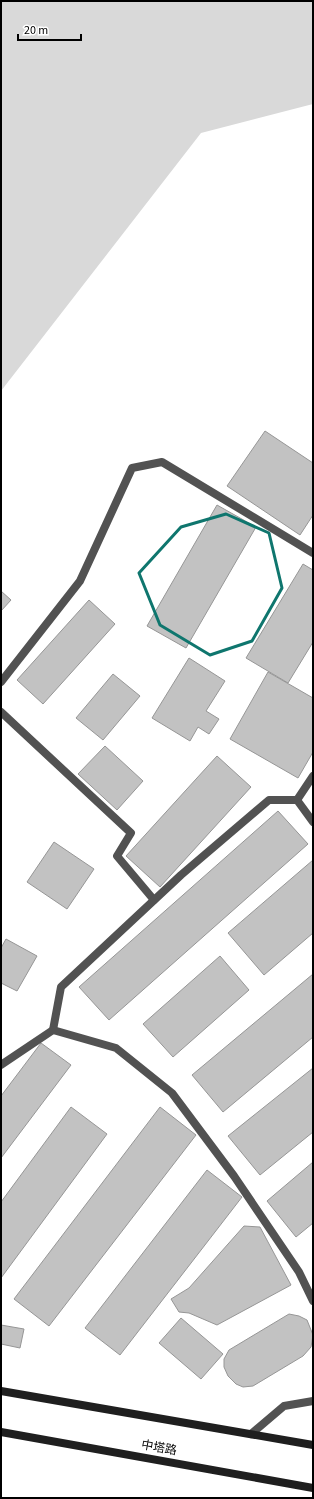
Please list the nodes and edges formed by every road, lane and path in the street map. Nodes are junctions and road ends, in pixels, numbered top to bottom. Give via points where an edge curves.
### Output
1 (313, 553) edge
2 (2, 679) edge
3 (1, 712) edge
4 (313, 776) edge
5 (297, 800) junction
6 (313, 822) edge
7 (154, 900) junction
8 (53, 1030) junction
9 (1, 1065) edge
10 (313, 1301) edge
11 (1, 1391) edge
12 (313, 1401) edge
13 (1, 1432) edge
14 (251, 1434) junction
15 (313, 1445) edge
16 (313, 1488) edge

1 - 2 street via 162,462 132,468 80,581
3 - 7 street via 131,833 117,856
4 - 5 street
5 - 6 street
5 - 7 street via 269,800
7 - 8 street via 61,987
8 - 9 street
8 - 10 street via 116,1048 172,1093 234,1176 299,1272
11 - 14 main road
12 - 14 street via 284,1406
13 - 16 main road, 中塔路
14 - 15 main road

